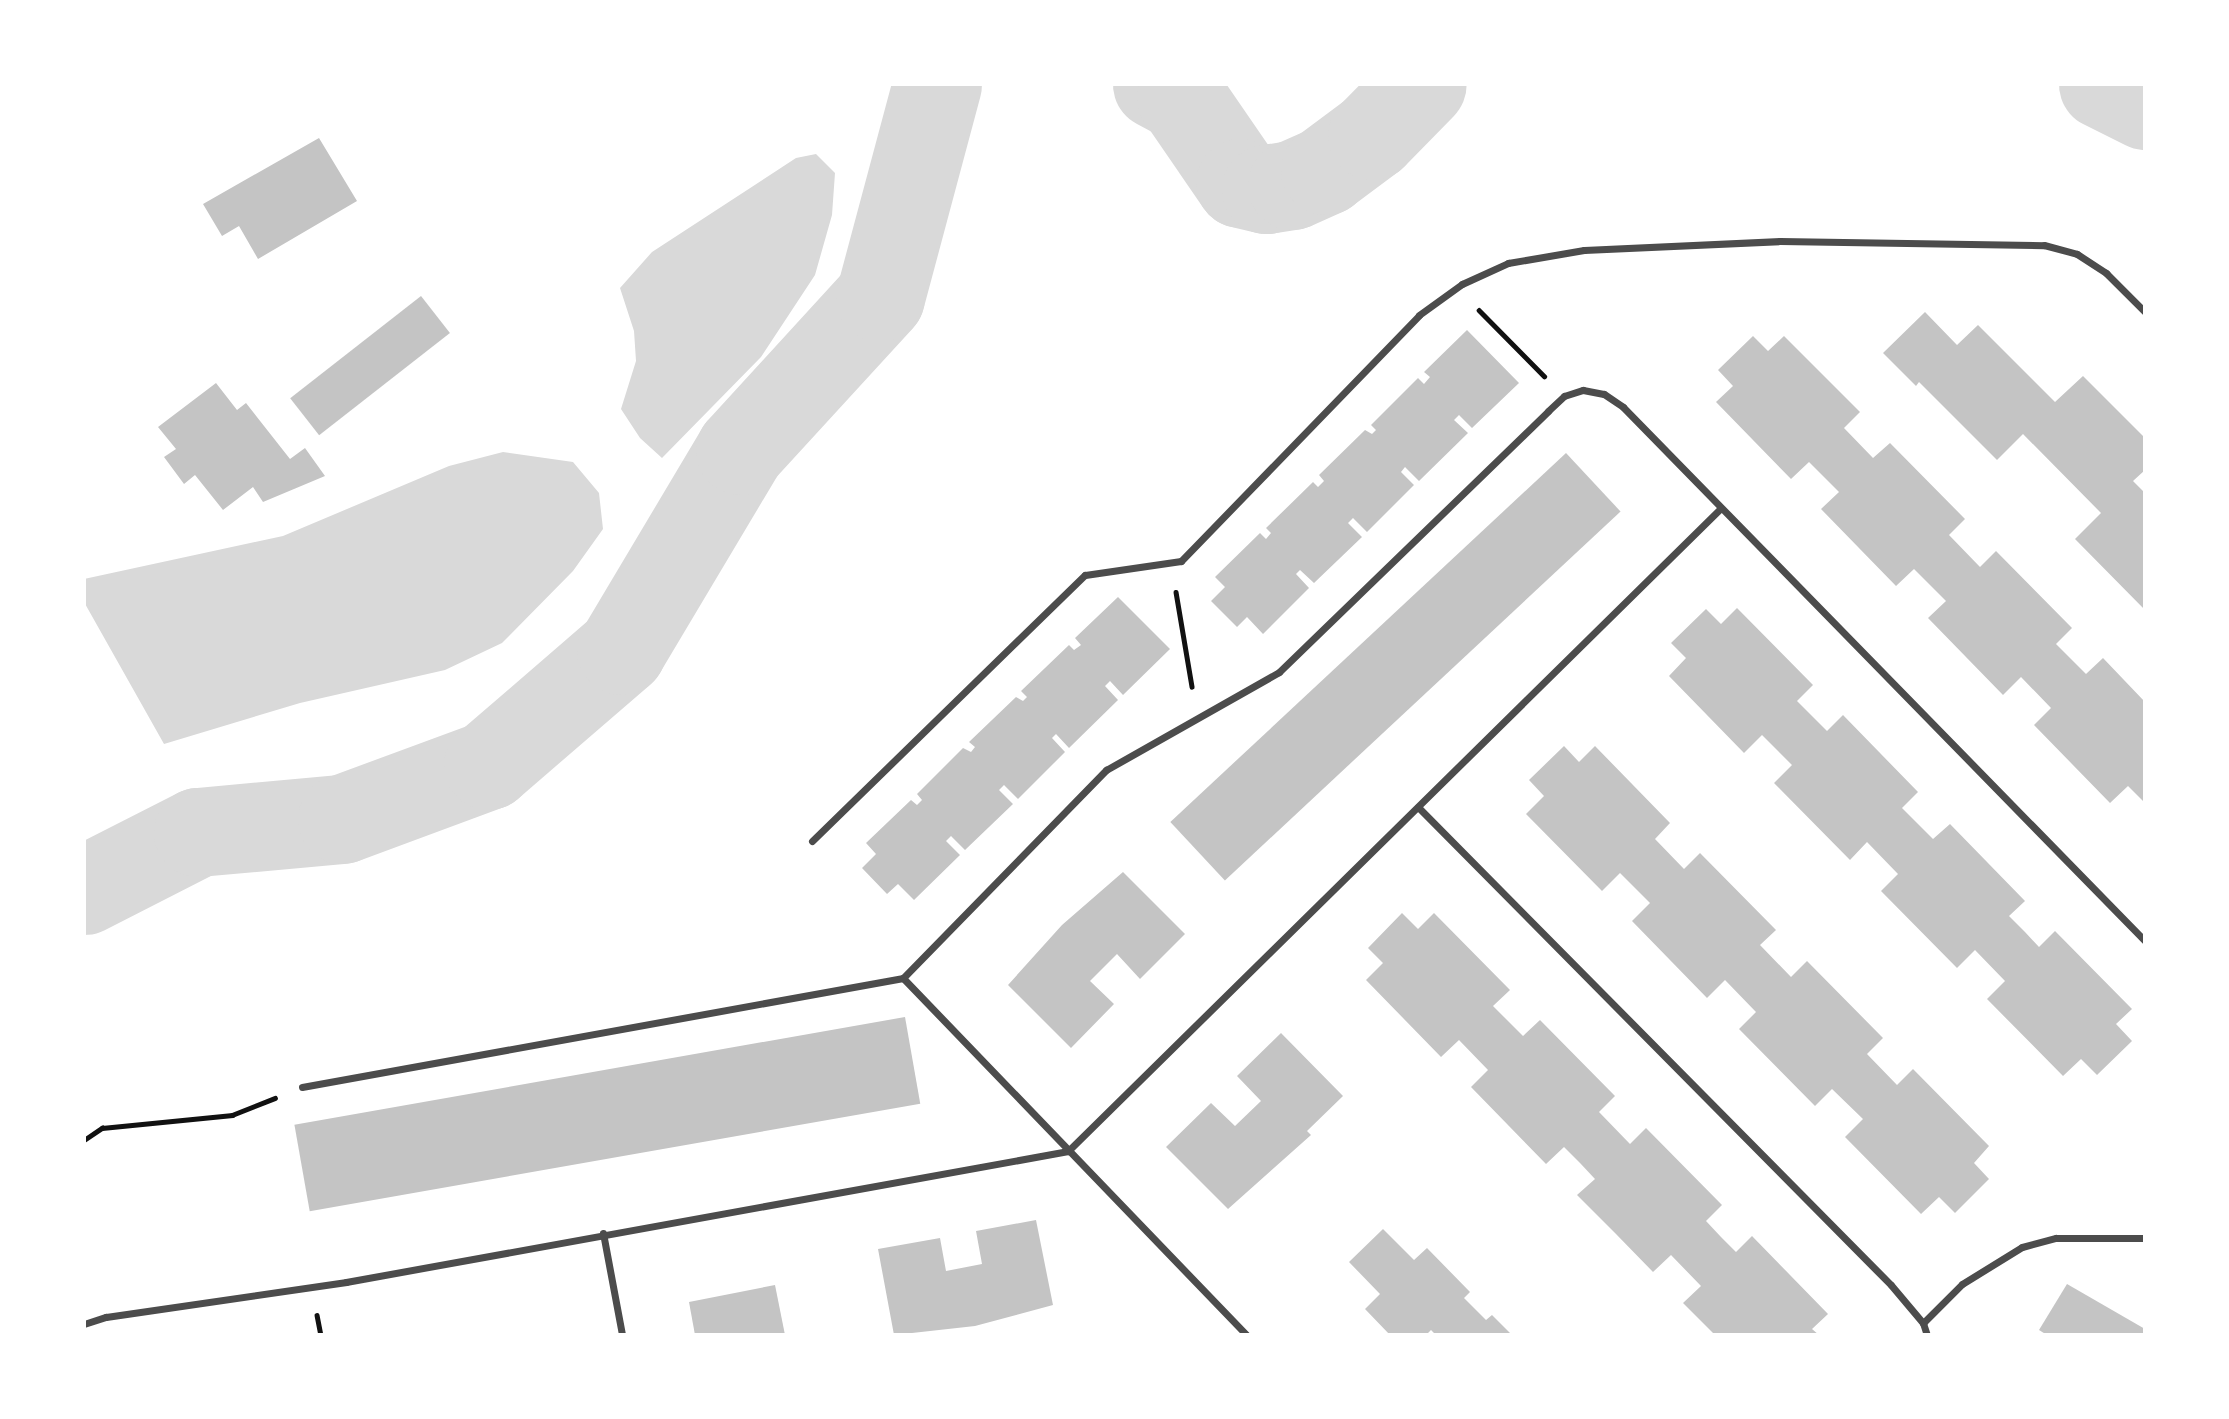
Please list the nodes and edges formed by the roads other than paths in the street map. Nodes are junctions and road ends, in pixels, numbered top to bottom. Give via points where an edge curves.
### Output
1 (2145, 312) edge
2 (1721, 508) junction
3 (1418, 807) junction
4 (812, 841) dead end
5 (2145, 942) edge
6 (903, 978) junction
7 (302, 1087) road end
8 (1069, 1151) junction
9 (603, 1233) junction
10 (2145, 1238) edge
11 (1923, 1323) junction
12 (84, 1324) edge
13 (622, 1335) edge
14 (1246, 1335) edge
15 (1927, 1335) edge

1 - 4 street via 2106,273 2077,254 2043,245 1780,241 1584,250 1508,263 1457,288 1419,315 1181,561 1085,575
2 - 3 street
2 - 5 street
2 - 6 street via 1623,407 1604,394 1583,390 1564,396 1279,672 1106,770
3 - 8 street
3 - 11 street
6 - 7 street
6 - 8 street
8 - 9 street
8 - 14 street
9 - 12 street via 346,1282
9 - 13 street
10 - 11 street via 2056,1238 2022,1247 1962,1284
11 - 15 street

